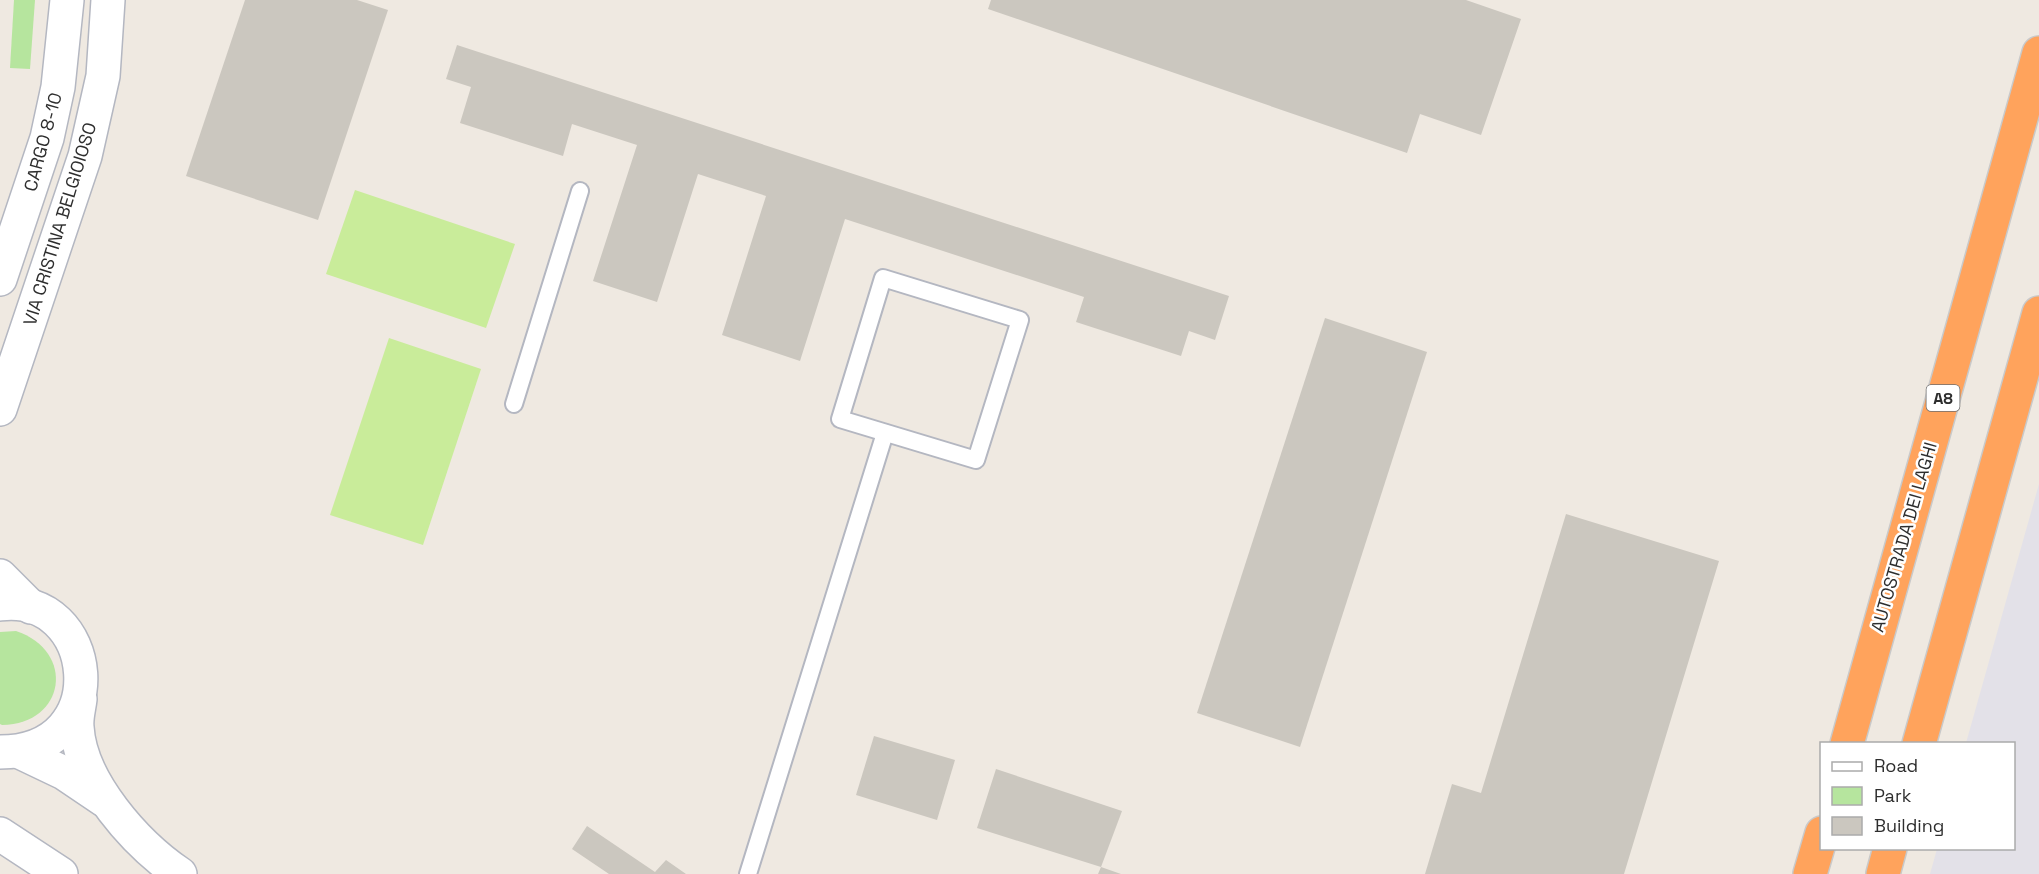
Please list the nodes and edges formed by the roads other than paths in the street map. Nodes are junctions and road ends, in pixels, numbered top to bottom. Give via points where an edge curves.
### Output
1 (68, 0) edge
2 (108, 0) edge
3 (2039, 53) edge
4 (580, 191) dead end
5 (0, 279) edge
6 (2039, 313) edge
7 (514, 404) dead end
8 (0, 409) edge
9 (885, 433) junction
10 (0, 576) edge
11 (16, 605) edge
12 (80, 698) junction
13 (1848, 742) edge
14 (1920, 742) edge
15 (10, 752) edge
16 (106, 801) junction
17 (0, 834) edge
18 (1820, 837) edge
19 (1890, 850) edge
20 (61, 874) edge
21 (180, 874) edge
22 (748, 874) edge
23 (1810, 874) edge
24 (1883, 874) edge

1 - 5 street, CARGO 8-10 via 58,87 47,138
2 - 8 street, VIA CRISTINA BELGIOIOSO via 102,76 85,156
3 - 13 highway, AUTOSTRADA DEI LAGHI / A8
4 - 7 lane
6 - 14 highway
9 - 9 lane via 976,460 1020,320 883,278 840,419
9 - 22 lane
10 - 11 street
11 - 12 street via 51,617 67,633 78,653 82,675
12 - 15 street via 58,733 40,745
12 - 16 street via 77,727 83,753
15 - 16 street via 64,773
16 - 21 street via 137,836
17 - 20 street
18 - 23 highway
19 - 24 highway

